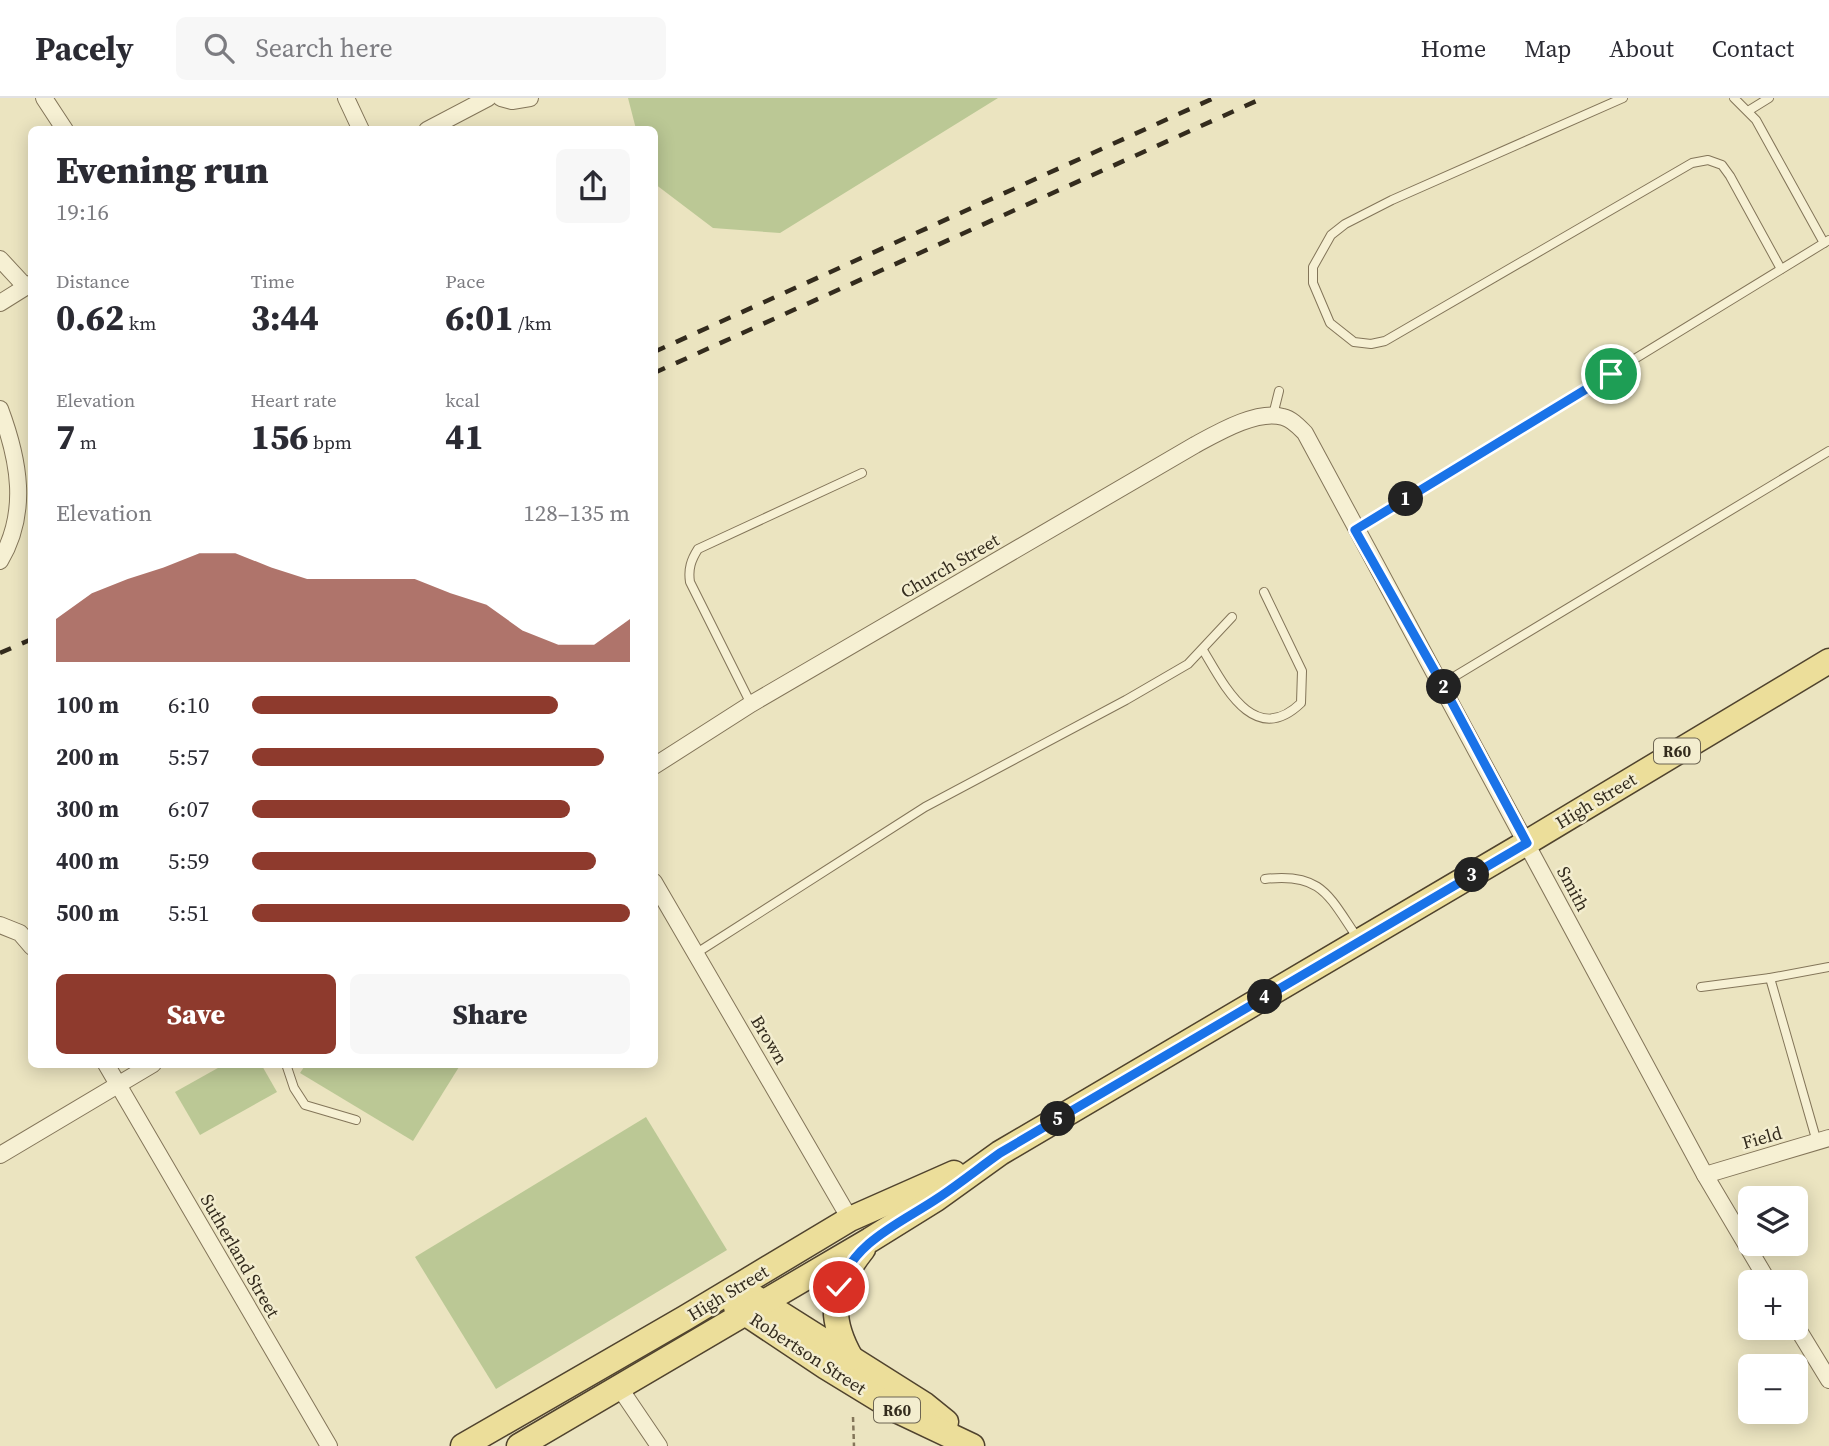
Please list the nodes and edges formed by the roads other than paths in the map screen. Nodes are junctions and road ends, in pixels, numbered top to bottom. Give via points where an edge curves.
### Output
1 (44, 98) edge
2 (346, 98) edge
3 (488, 98) edge
4 (501, 98) edge
5 (530, 98) edge
6 (1623, 98) edge
7 (1734, 98) edge
8 (1769, 98) edge
9 (1748, 111) junction
10 (62, 126) edge
11 (359, 126) edge
12 (435, 126) edge
13 (1827, 242) edge
14 (0, 259) edge
15 (1781, 269) junction
16 (28, 284) edge
17 (0, 303) edge
18 (1279, 391) dead end
19 (0, 409) edge
20 (1273, 415) junction
21 (14, 447) junction
22 (28, 447) edge
23 (1829, 451) edge
24 (862, 473) dead end
25 (1355, 530) junction
26 (0, 561) edge
27 (1264, 592) dead end
28 (1232, 617) dead end
29 (1203, 650) junction
30 (1829, 661) edge
31 (1442, 684) junction
32 (751, 704) junction
33 (658, 763) edge
34 (1527, 843) junction
35 (1265, 879) dead end
36 (658, 889) edge
37 (0, 925) edge
38 (1360, 941) junction
39 (28, 942) edge
40 (695, 954) junction
41 (1829, 967) edge
42 (1770, 978) junction
43 (1701, 987) dead end
44 (108, 1068) edge
45 (146, 1068) edge
46 (287, 1068) edge
47 (118, 1084) junction
48 (356, 1120) dead end
49 (1823, 1140) edge
50 (1000, 1153) junction
51 (0, 1155) edge
52 (1705, 1175) junction
53 (850, 1219) junction
54 (870, 1240) junction
55 (1761, 1270) edge
56 (729, 1292) junction
57 (754, 1308) junction
58 (1805, 1340) edge
59 (850, 1358) junction
60 (1829, 1380) edge
61 (620, 1387) junction
62 (329, 1446) edge
63 (463, 1446) edge
64 (519, 1446) edge
65 (659, 1446) edge
66 (974, 1446) edge

1 - 10 street
2 - 11 street
3 - 12 street
4 - 5 street
6 - 15 lane via 1345,224 1331,235 1313,267 1313,283 1330,323 1354,342 1385,341 1643,190 1692,163 1708,160 1721,165 1730,176
7 - 9 lane
8 - 9 lane
9 - 13 lane
13 - 15 lane
14 - 16 street
15 - 25 lane
16 - 17 street
18 - 20 lane
19 - 21 street
20 - 25 street, Smith via 1286,417 1305,433
20 - 32 street, Church Street via 1246,421 1195,445
21 - 22 street
21 - 26 street via 19,488 9,545
23 - 31 lane
24 - 32 lane via 698,549 692,558 690,582
25 - 31 street, Smith
27 - 29 lane via 1302,671 1301,703 1274,718 1254,716 1228,691
28 - 29 lane
29 - 40 lane via 1126,701 925,807
30 - 34 main road, High Street / R60
31 - 34 street, Smith
32 - 33 street, Church Street
34 - 38 main road, High Street / R60
34 - 52 street, Smith
35 - 38 lane via 1291,877 1315,884
36 - 40 street, Brown
37 - 39 street via 20,933
38 - 50 main road, High Street / R60
40 - 53 street, Brown
41 - 42 lane
42 - 43 lane
42 - 49 lane
44 - 47 street, Sutherland Street
45 - 47 street
46 - 48 lane via 305,1105
47 - 51 street
47 - 62 street, Sutherland Street
49 - 52 street, Field
50 - 53 main road, High Street / R60
50 - 54 main road, High Street / R60
52 - 55 street, Smith
53 - 56 main road, High Street / R60
54 - 57 main road, High Street / R60
54 - 59 main road via 844,1276 836,1299 838,1331
56 - 57 main road, Robertson Street / R60
56 - 63 main road, High Street
57 - 59 main road, Robertson Street / R60
57 - 61 main road, High Street
57 - 66 main road, Robertson Street / R60 via 826,1367 898,1410
58 - 60 street
59 - 66 main road, Robertson Street / R60 via 925,1405
61 - 64 main road, High Street
61 - 65 street

